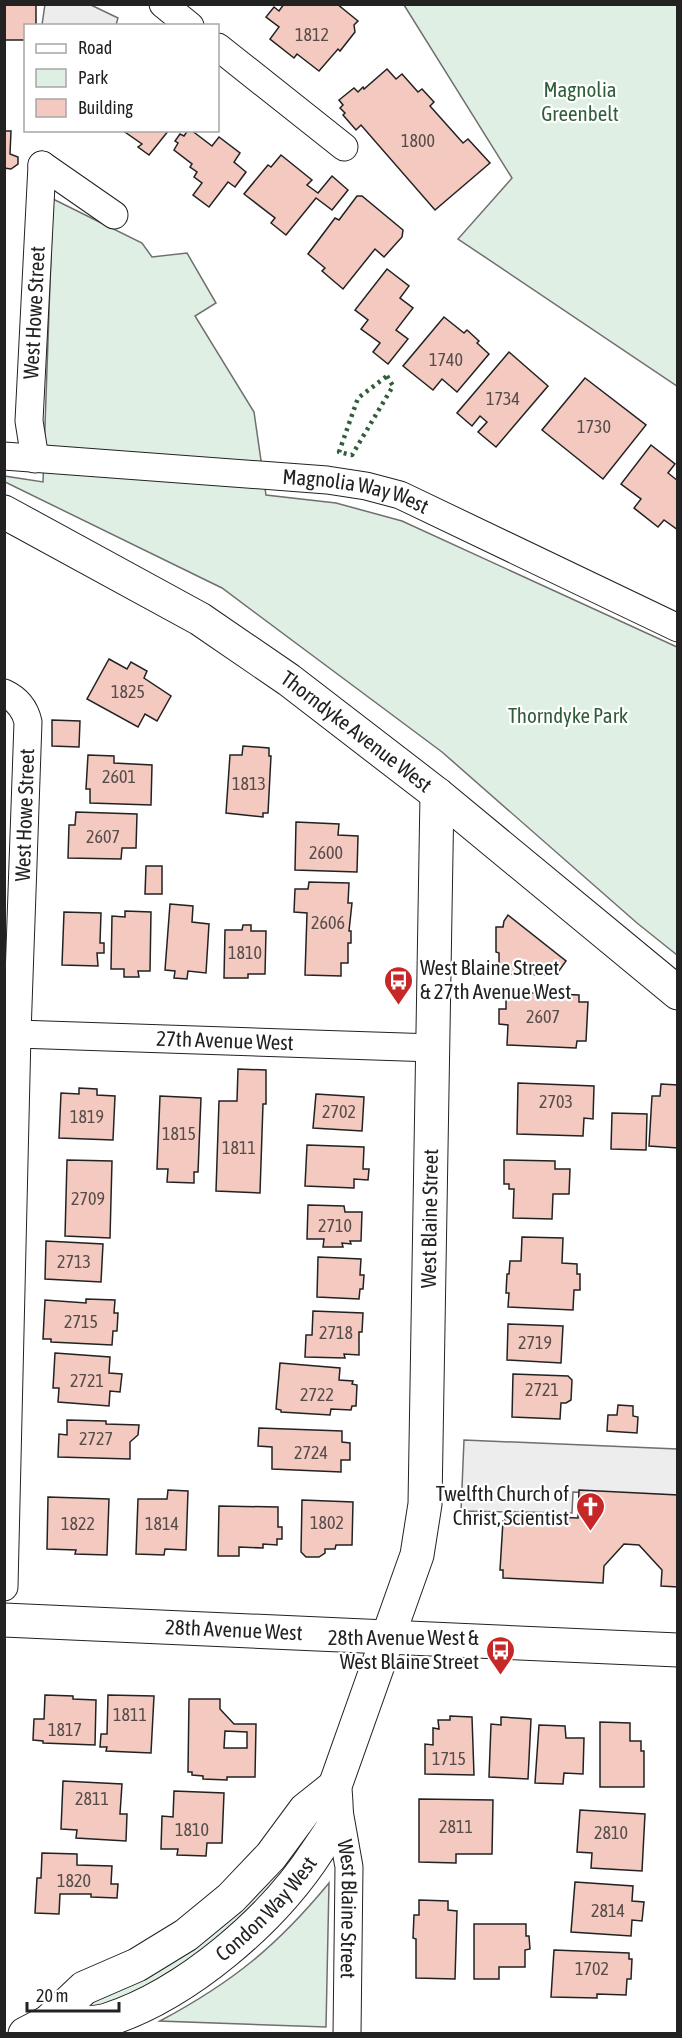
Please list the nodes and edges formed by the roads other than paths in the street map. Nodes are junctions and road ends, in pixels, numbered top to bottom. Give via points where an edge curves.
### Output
1 (163, 4) edge
2 (188, 24) edge
3 (219, 48) edge
4 (344, 147) dead end
5 (114, 215) dead end
6 (4, 456) edge
7 (35, 459) junction
8 (4, 512) edge
9 (678, 628) edge
10 (7, 694) edge
11 (437, 794) junction
12 (678, 993) edge
13 (17, 1034) junction
14 (434, 1048) junction
15 (4, 1587) edge
16 (4, 1620) edge
17 (388, 1637) junction
18 (678, 1650) edge
19 (335, 1786) junction
20 (36, 2028) edge
21 (87, 2034) edge
22 (347, 2034) edge

1 - 2 street
3 - 4 street
5 - 7 street, West Howe Street via 42,165 29,421
6 - 7 street, Magnolia Way West
7 - 9 street, Magnolia Way West via 366,486 400,495
8 - 11 main road, Thorndyke Avenue West via 200,619 289,680
10 - 13 street, West Howe Street via 24,710 28,722
11 - 12 main road, Thorndyke Avenue West
11 - 14 main road, West Blaine Street
13 - 14 street, 27th Avenue West
13 - 15 street, West Howe Street
14 - 17 main road, West Blaine Street via 425,1504 417,1555
16 - 17 main road, 28th Avenue West
17 - 18 main road, 28th Avenue West
17 - 19 main road
19 - 20 main road, Condon Way West via 305,1810 271,1856 231,1898 186,1935 147,1959 84,1988
19 - 22 street, West Blaine Street via 349,1867
20 - 21 street

